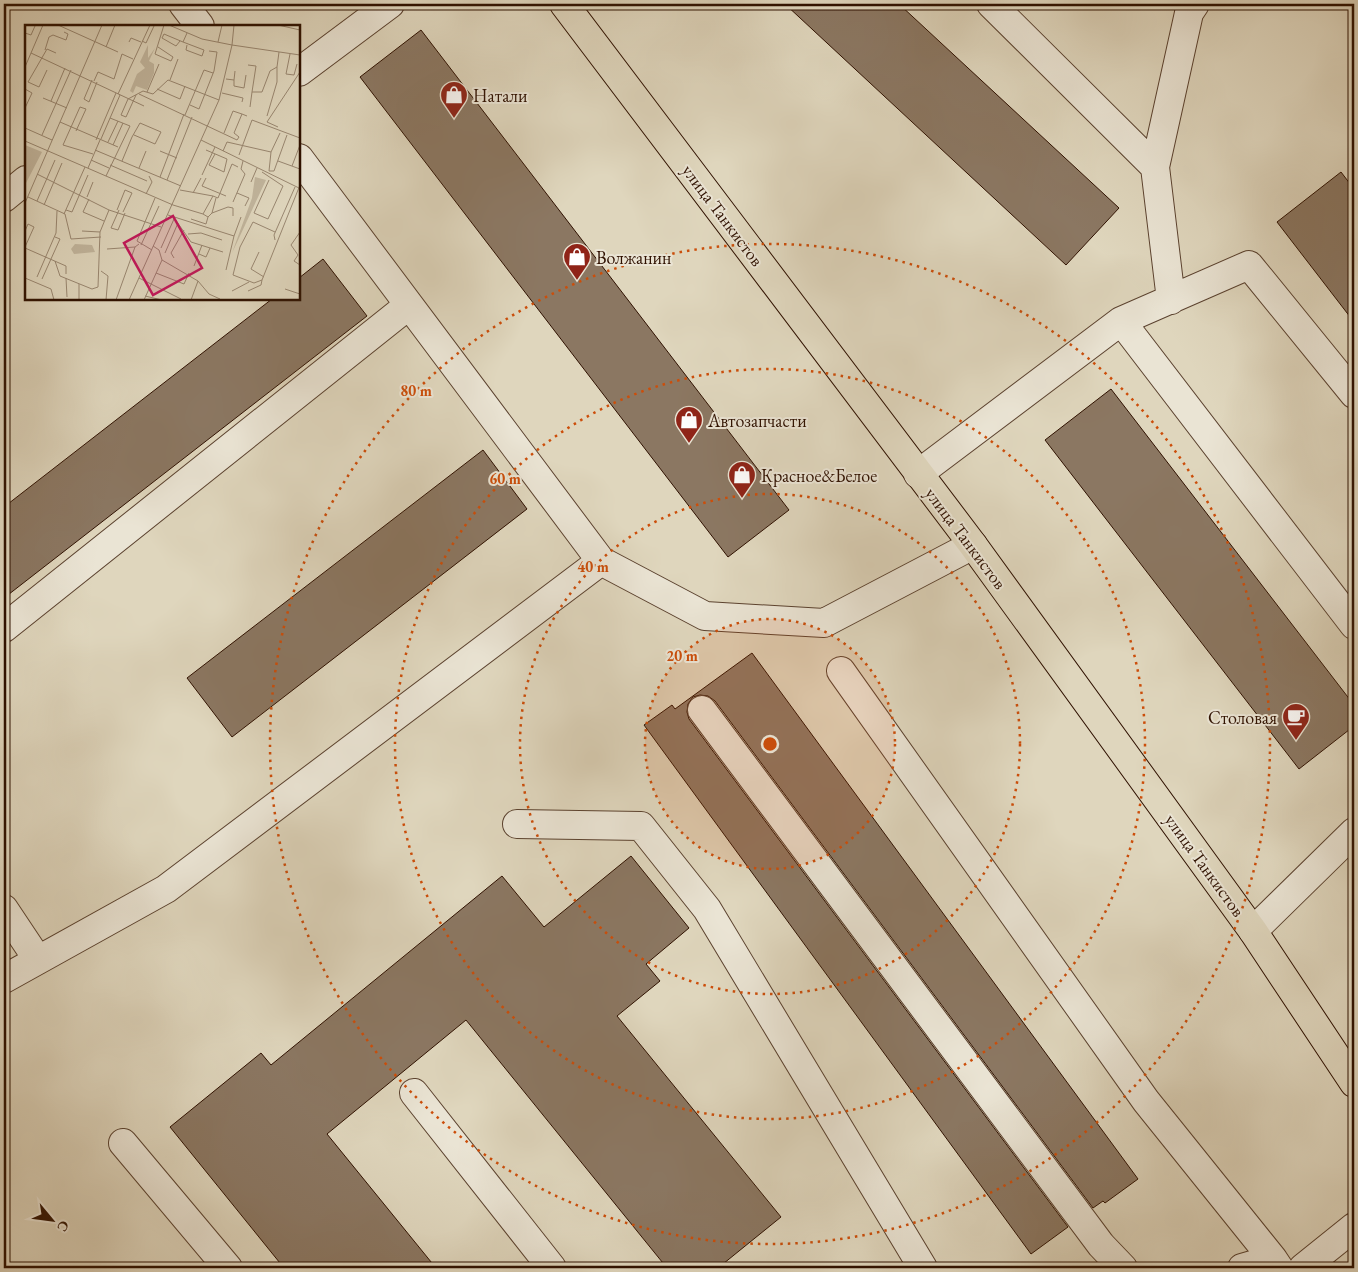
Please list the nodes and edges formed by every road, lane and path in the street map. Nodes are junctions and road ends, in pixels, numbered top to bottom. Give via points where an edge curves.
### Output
1 (183, 4) edge
2 (390, 4) edge
3 (564, 4) edge
4 (991, 4) edge
5 (1195, 4) edge
6 (199, 25) edge
7 (300, 71) edge
8 (300, 159) edge
9 (1154, 167) junction
10 (25, 181) edge
11 (4, 198) edge
12 (1170, 300) junction
13 (409, 305) junction
14 (1121, 321) junction
15 (1354, 394) edge
16 (918, 474) junction
17 (972, 545) junction
18 (601, 561) junction
19 (1354, 624) edge
20 (4, 628) edge
21 (840, 672) dead end
22 (702, 710) dead end
23 (517, 824) dead end
24 (1354, 832) edge
25 (4, 909) edge
26 (1253, 931) junction
27 (38, 960) junction
28 (4, 979) edge
29 (1354, 1083) edge
30 (414, 1093) dead end
31 (124, 1143) dead end
32 (1354, 1227) edge
33 (1276, 1264) edge
34 (228, 1268) edge
35 (552, 1268) edge
36 (923, 1268) edge
37 (1123, 1268) edge
38 (1242, 1268) edge
39 (1303, 1268) edge

1 - 6 lane
2 - 7 lane
3 - 16 main road, улица Танкистов
4 - 9 lane
5 - 9 lane via 1189,14
8 - 13 lane
9 - 12 lane
10 - 11 lane
12 - 14 lane
12 - 15 lane via 1249,265
13 - 18 lane
13 - 20 lane
14 - 16 lane
14 - 19 lane
16 - 17 main road, улица Танкистов
17 - 18 lane via 824,623 705,616
17 - 26 main road, улица Танкистов
18 - 27 lane via 166,889
21 - 33 lane via 1146,1101
22 - 37 lane via 1095,1237
23 - 36 lane via 641,826 707,909
24 - 26 lane
25 - 27 lane
26 - 29 main road, улица Танкистов
27 - 28 lane
30 - 35 lane
31 - 34 lane
32 - 39 lane
33 - 38 lane

